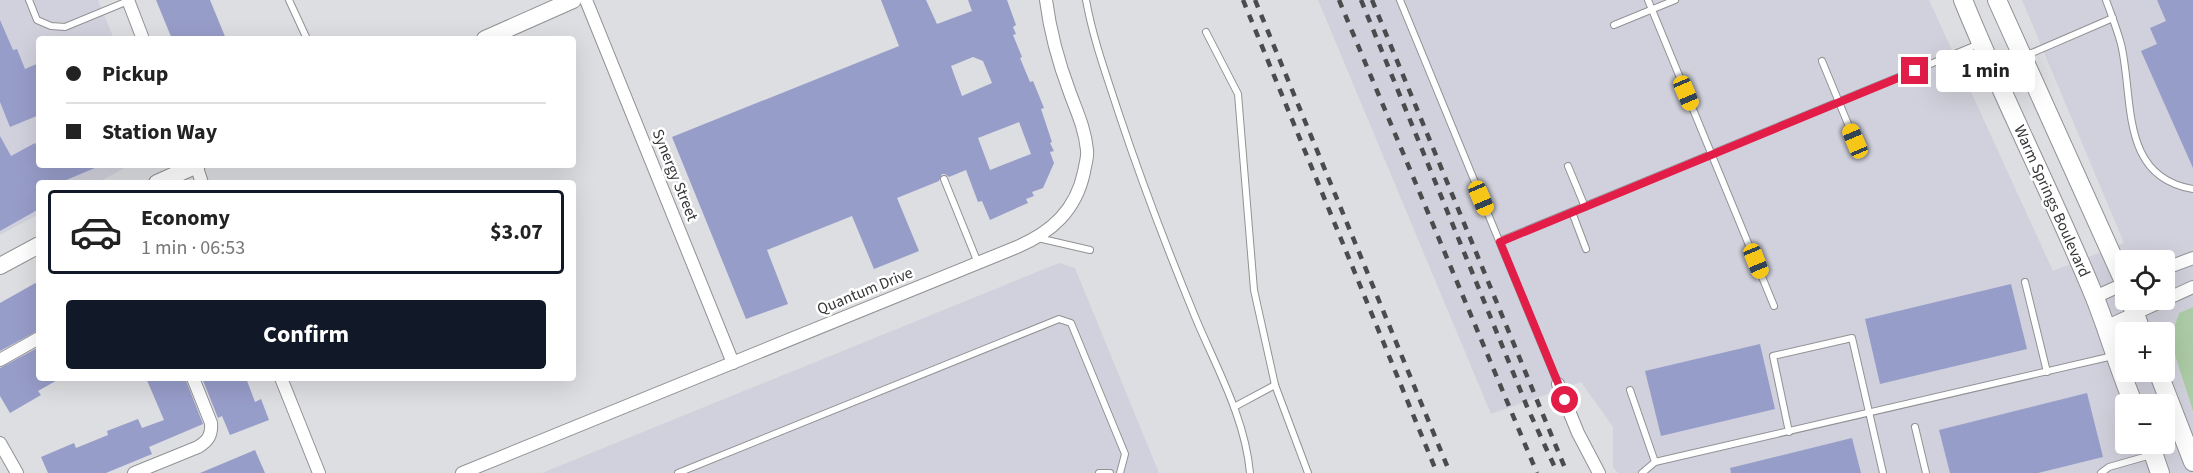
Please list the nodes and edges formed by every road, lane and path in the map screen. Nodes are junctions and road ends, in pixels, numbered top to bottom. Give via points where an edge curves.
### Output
1 (29, 0) edge
2 (128, 0) edge
3 (289, 0) edge
4 (573, 0) edge
5 (586, 0) edge
6 (1047, 0) edge
7 (1086, 0) edge
8 (1400, 0) edge
9 (1648, 0) edge
10 (1675, 0) edge
11 (1963, 0) edge
12 (1997, 0) edge
13 (2106, 0) edge
14 (1652, 9) junction
15 (2113, 18) junction
16 (1614, 25) dead end
17 (1206, 32) dead end
18 (142, 36) edge
19 (306, 36) edge
20 (492, 36) edge
21 (1981, 44) junction
22 (2022, 57) junction
23 (1822, 61) dead end
24 (1839, 102) junction
25 (1855, 141) dead end
26 (1712, 154) junction
27 (1568, 166) dead end
28 (190, 168) edge
29 (944, 179) dead end
30 (164, 180) edge
31 (2193, 189) edge
32 (1585, 207) junction
33 (1572, 212) junction
34 (1037, 238) junction
35 (1500, 242) junction
36 (36, 247) edge
37 (1586, 249) dead end
38 (1090, 250) dead end
39 (2193, 258) edge
40 (978, 263) junction
41 (2115, 264) edge
42 (2175, 265) edge
43 (0, 267) edge
44 (2025, 282) dead end
45 (2193, 287) edge
46 (2175, 289) edge
47 (2115, 295) edge
48 (2095, 297) junction
49 (1774, 306) dead end
50 (2116, 310) edge
51 (2105, 327) junction
52 (36, 340) edge
53 (2115, 355) joint
54 (0, 360) edge
55 (733, 363) junction
56 (2047, 372) junction
57 (194, 381) edge
58 (282, 381) edge
59 (2162, 382) edge
60 (1558, 384) joint
61 (1275, 385) junction
62 (1630, 390) dead end
63 (1234, 406) junction
64 (1870, 413) junction
65 (1915, 427) dead end
66 (1789, 432) junction
67 (0, 443) edge
68 (2140, 454) edge
69 (2154, 454) edge
70 (1655, 462) junction
71 (2193, 462) edge
72 (17, 473) edge
73 (134, 473) edge
74 (319, 473) edge
75 (462, 473) edge
76 (678, 473) edge
77 (1099, 473) edge
78 (1110, 473) edge
79 (1120, 473) edge
80 (1250, 473) edge
81 (1308, 473) edge
82 (1599, 473) edge
83 (1642, 473) edge
84 (1883, 473) edge
85 (1926, 473) edge
86 (2101, 473) edge
87 (2160, 473) edge

1 - 2 lane via 37,20 65,27
2 - 18 street
3 - 19 lane
4 - 20 street
5 - 55 street, Synergy Street
6 - 34 street, Quantum Drive via 1049,22 1083,124 1088,152 1081,185 1071,206
7 - 63 lane via 1109,85 1152,210
8 - 35 lane
9 - 14 lane
10 - 14 lane
11 - 21 main road, Warm Springs Boulevard
12 - 22 main road, Warm Springs Boulevard
13 - 15 lane
14 - 16 lane
14 - 26 lane
15 - 22 lane
15 - 31 lane via 2121,45 2134,134 2143,157 2159,175 2177,186
17 - 61 lane via 1238,94 1254,290
21 - 24 lane
21 - 48 main road, Warm Springs Boulevard
22 - 41 main road, Warm Springs Boulevard
23 - 24 lane
24 - 25 lane
24 - 26 lane
26 - 32 lane
26 - 49 lane
27 - 32 lane
28 - 30 street
29 - 40 lane
32 - 33 lane
33 - 35 lane
33 - 37 lane
34 - 38 lane
34 - 40 street, Quantum Drive
35 - 60 lane
36 - 43 street
39 - 42 street
40 - 55 street, Quantum Drive
44 - 56 lane
45 - 46 street
47 - 48 street
48 - 51 main road, Warm Springs Boulevard
50 - 51 street
51 - 53 main road, Warm Springs Boulevard
52 - 54 street
53 - 56 lane
55 - 75 street, Quantum Drive
56 - 64 lane
57 - 73 street via 211,423 207,441
58 - 74 street
59 - 71 main road
60 - 82 street
61 - 63 lane
61 - 81 lane
62 - 70 lane
63 - 80 lane
64 - 66 lane
64 - 66 lane via 1852,338 1773,356
64 - 84 lane
65 - 85 lane
66 - 70 lane
67 - 72 street
68 - 86 lane
69 - 87 main road
70 - 83 lane
76 - 79 lane via 1059,319 1071,324 1125,454
77 - 78 lane

